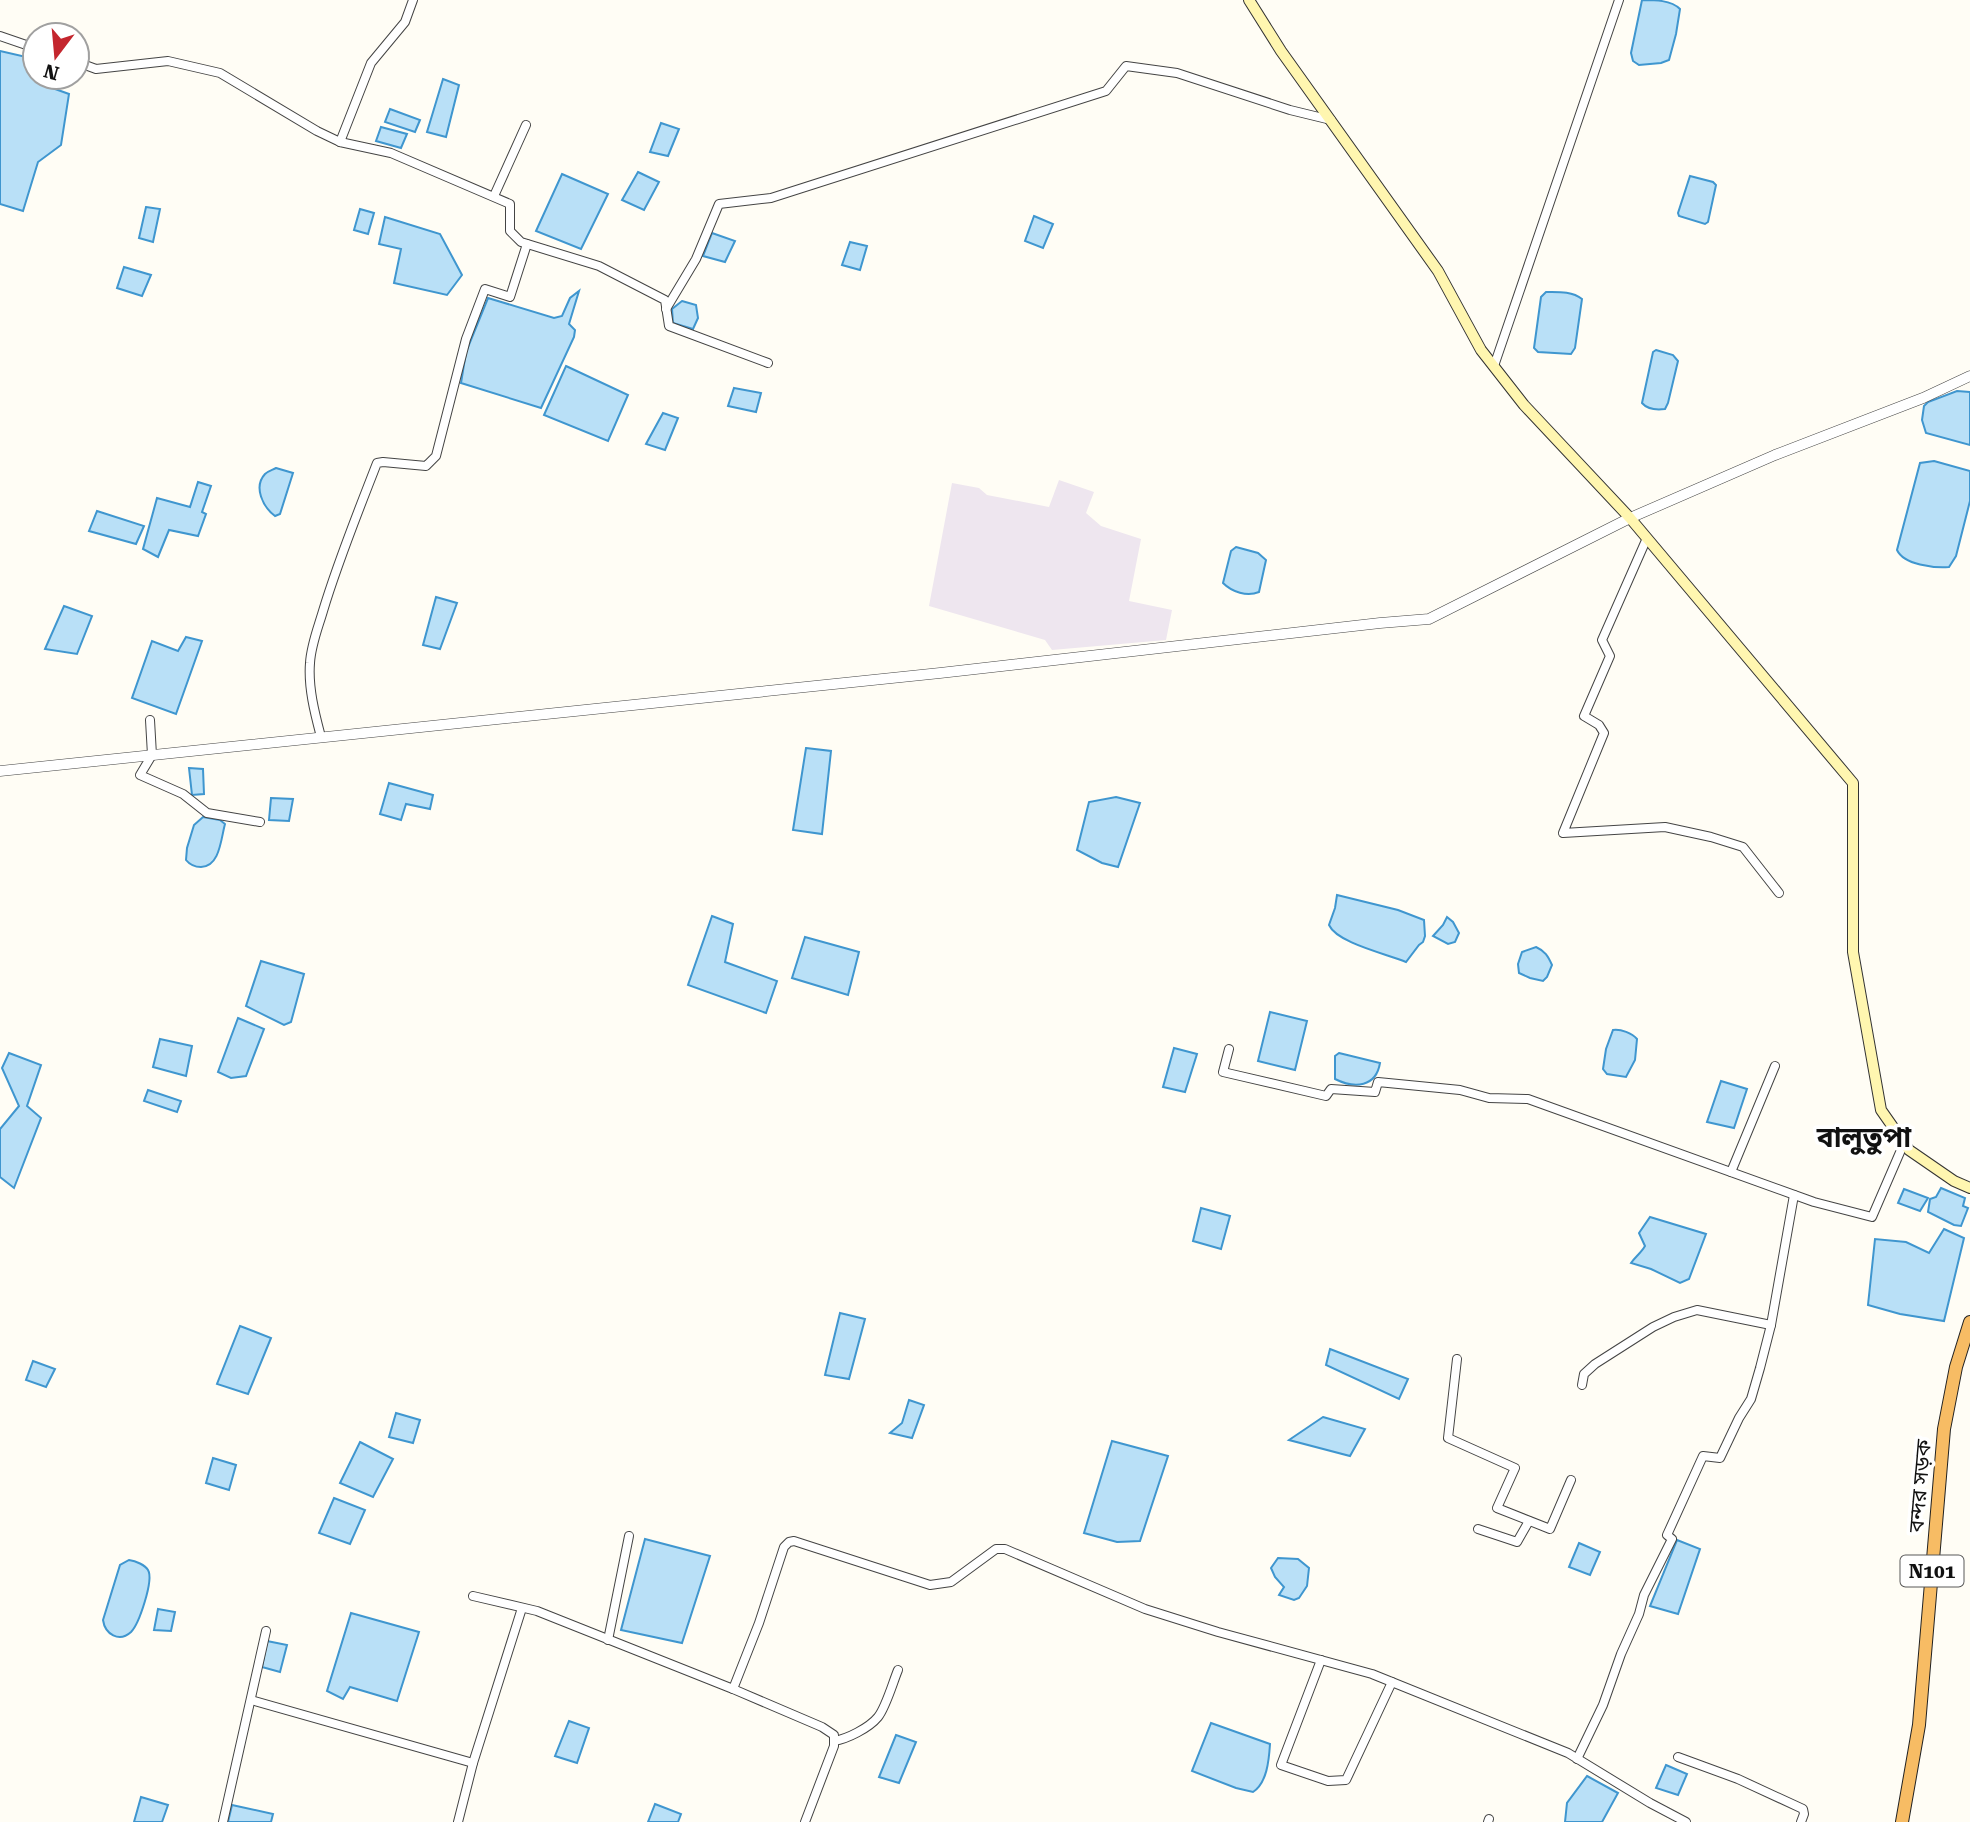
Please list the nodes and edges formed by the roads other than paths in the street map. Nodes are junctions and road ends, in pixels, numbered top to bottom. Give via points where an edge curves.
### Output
1 (413, 0) edge
2 (1249, 0) edge
3 (1619, 0) edge
4 (0, 36) edge
5 (21, 43) edge
6 (91, 67) edge
7 (1331, 120) junction
8 (526, 125) dead end
9 (340, 142) junction
10 (494, 197) junction
11 (527, 244) junction
12 (666, 309) junction
13 (768, 363) dead end
14 (1494, 366) junction
15 (1970, 376) edge
16 (1630, 518) junction
17 (1647, 538) junction
18 (150, 720) dead end
19 (321, 737) junction
20 (152, 755) junction
21 (0, 771) edge
22 (260, 822) dead end
23 (1779, 893) dead end
24 (1229, 1049) dead end
25 (1775, 1066) dead end
26 (1904, 1143) junction
27 (1731, 1172) junction
28 (1970, 1188) edge
29 (1794, 1195) junction
30 (1970, 1322) edge
31 (1771, 1325) junction
32 (1457, 1359) dead end
33 (1582, 1385) dead end
34 (1571, 1480) dead end
35 (1529, 1521) junction
36 (1478, 1529) dead end
37 (629, 1536) dead end
38 (473, 1596) dead end
39 (522, 1608) junction
40 (266, 1631) dead end
41 (608, 1640) junction
42 (1321, 1660) junction
43 (898, 1670) dead end
44 (1392, 1682) junction
45 (733, 1689) junction
46 (251, 1700) junction
47 (834, 1741) junction
48 (1678, 1757) dead end
49 (1577, 1759) junction
50 (473, 1763) junction
51 (223, 1822) edge
52 (458, 1822) edge
53 (805, 1822) edge
54 (1686, 1822) edge
55 (1801, 1822) edge
56 (1902, 1822) edge

1 - 9 street via 405,22 371,63
2 - 7 main road
3 - 14 street
4 - 5 street
6 - 9 street via 168,61 220,73
7 - 12 street via 1177,73 1126,66 1106,91 771,198 719,204 696,259
7 - 14 main road via 1438,271
8 - 10 street
9 - 10 street via 391,153
10 - 11 street via 510,204 510,231
11 - 12 street via 599,266 665,300
11 - 19 street via 509,297 485,289 466,339 436,456 426,466 377,463 314,639 310,678
12 - 13 street via 669,326
14 - 16 main road via 1524,405
15 - 16 street
16 - 17 main road
16 - 19 street via 1429,619
17 - 23 street via 1602,640 1610,656 1584,716 1604,733 1563,833 1665,827 1712,837 1743,847
17 - 26 main road via 1853,783 1853,952 1881,1110
18 - 20 street
19 - 20 street
20 - 21 street
20 - 22 street via 140,775 183,794 207,813
24 - 27 street via 1223,1072 1326,1096 1331,1088 1375,1092 1378,1082 1528,1099
25 - 27 street
26 - 28 main road
26 - 29 street via 1872,1217
27 - 29 street
29 - 31 street
30 - 56 highway, বন্দর সড়ক / N101 via 1944,1429 1919,1725
31 - 33 street via 1697,1310 1686,1312 1595,1364 1584,1374
31 - 49 street via 1751,1399 1720,1458 1703,1457
32 - 35 street via 1448,1438 1515,1468 1497,1508
34 - 35 street via 1550,1529
35 - 36 street via 1517,1542
37 - 41 street
38 - 39 street
39 - 41 street
39 - 50 street
40 - 46 street
41 - 45 street
42 - 44 street
42 - 44 street via 1282,1765 1328,1781 1346,1780
42 - 45 street via 1145,1609 1004,1549 996,1549 951,1581 930,1585 794,1541 784,1547
43 - 47 street via 878,1717 846,1739
44 - 49 street
45 - 47 street via 822,1727 834,1735
46 - 50 street
46 - 51 street
47 - 53 street
48 - 55 street via 1803,1809
49 - 54 street
50 - 52 street

